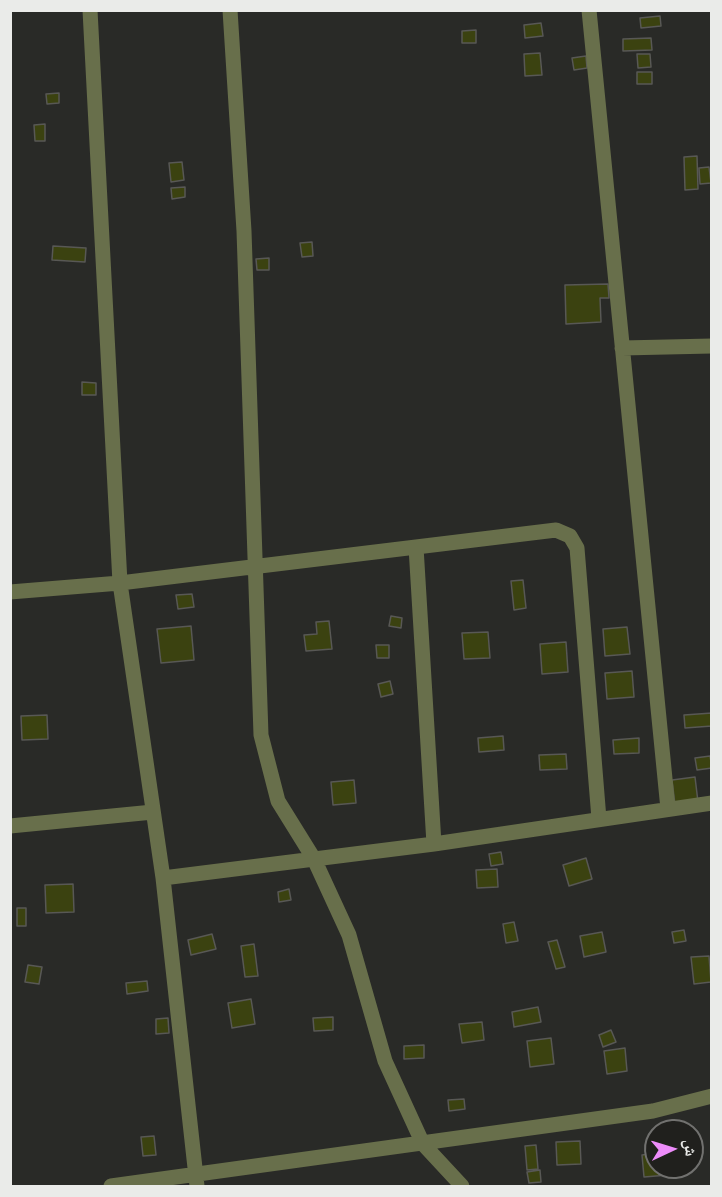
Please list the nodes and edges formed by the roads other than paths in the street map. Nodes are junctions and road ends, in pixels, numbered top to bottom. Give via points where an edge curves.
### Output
1 (90, 10) edge
2 (230, 10) edge
3 (589, 10) edge
4 (711, 346) edge
5 (622, 348) junction
6 (416, 547) junction
7 (254, 567) junction
8 (120, 583) junction
9 (10, 592) edge
10 (711, 803) edge
11 (668, 809) junction
12 (153, 812) junction
13 (599, 819) junction
14 (10, 826) edge
15 (434, 844) junction
16 (314, 859) junction
17 (163, 878) junction
18 (711, 1096) edge
19 (423, 1144) junction
20 (196, 1180) edge
21 (111, 1186) edge
22 (462, 1186) edge

1 - 8 street
2 - 7 street via 244,231
3 - 5 street
4 - 5 street
5 - 11 street
6 - 7 street
6 - 13 street via 556,530 570,536 577,548
6 - 15 street
7 - 8 street
7 - 16 street via 261,735 279,801
8 - 9 street
8 - 12 street
10 - 11 street
11 - 13 street
12 - 14 street
12 - 17 street
13 - 15 street
15 - 16 street
16 - 17 street
16 - 19 street via 349,935 385,1060
17 - 20 street
18 - 19 street via 653,1111
19 - 20 street
19 - 22 street
20 - 21 street

